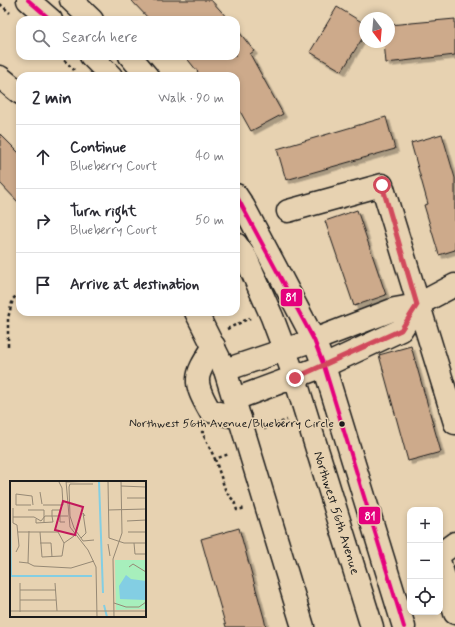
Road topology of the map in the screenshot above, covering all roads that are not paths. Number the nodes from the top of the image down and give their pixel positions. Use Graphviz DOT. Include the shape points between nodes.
graph roads {
  1 [pos="28,0"];
  2 [pos="71,0"];
  3 [pos="46,16"];
  4 [pos="88,16"];
  5 [pos="133,60"];
  6 [pos="83,64"];
  7 [pos="102,72"];
  8 [pos="144,72"];
  9 [pos="0,77"];
  10 [pos="16,90"];
  11 [pos="240,201"];
  12 [pos="288,211"];
  13 [pos="240,250"];
  14 [pos="455,285"];
  15 [pos="417,305"];
  16 [pos="198,316"];
  17 [pos="314,340"];
  18 [pos="214,346"];
  19 [pos="285,350"];
  20 [pos="324,366"];
  21 [pos="225,370"];
  22 [pos="295,378"];
  23 [pos="237,408"];
  24 [pos="455,423"];
  25 [pos="455,543"];
  26 [pos="443,552"];
  27 [pos="443,574"];
  28 [pos="455,613"];
  29 [pos="303,627"];
  30 [pos="372,627"];
  31 [pos="404,627"];
  1 -- 3 [label="street"];
  2 -- 4 [label="street"];
  5 -- 8 [label="street"];
  6 -- 7 [label="street"];
  9 -- 10 [label="street"];
  11 -- 17 [label="street"];
  12 -- 15 [label="street" via="382,185"];
  13 -- 19 [label="street, Northwest 56th Avenue" via="246,258"];
  14 -- 15 [label="street"];
  15 -- 17 [label="street" via="395,309"];
  15 -- 20 [label="street" via="401,330"];
  15 -- 24 [label="street"];
  16 -- 18 [label="street"];
  17 -- 19 [label="street"];
  17 -- 20 [label="street"];
  18 -- 21 [label="street"];
  18 -- 23 [label="street" via="198,372 199,393 210,411"];
  19 -- 21 [label="street"];
  19 -- 22 [label="street, Northwest 56th Avenue"];
  20 -- 22 [label="street"];
  20 -- 31 [label="street"];
  21 -- 23 [label="street"];
  22 -- 23 [label="street"];
  22 -- 30 [label="street, Northwest 56th Avenue"];
  23 -- 29 [label="street"];
  25 -- 26 [label="street"];
  27 -- 28 [label="street"];
}
